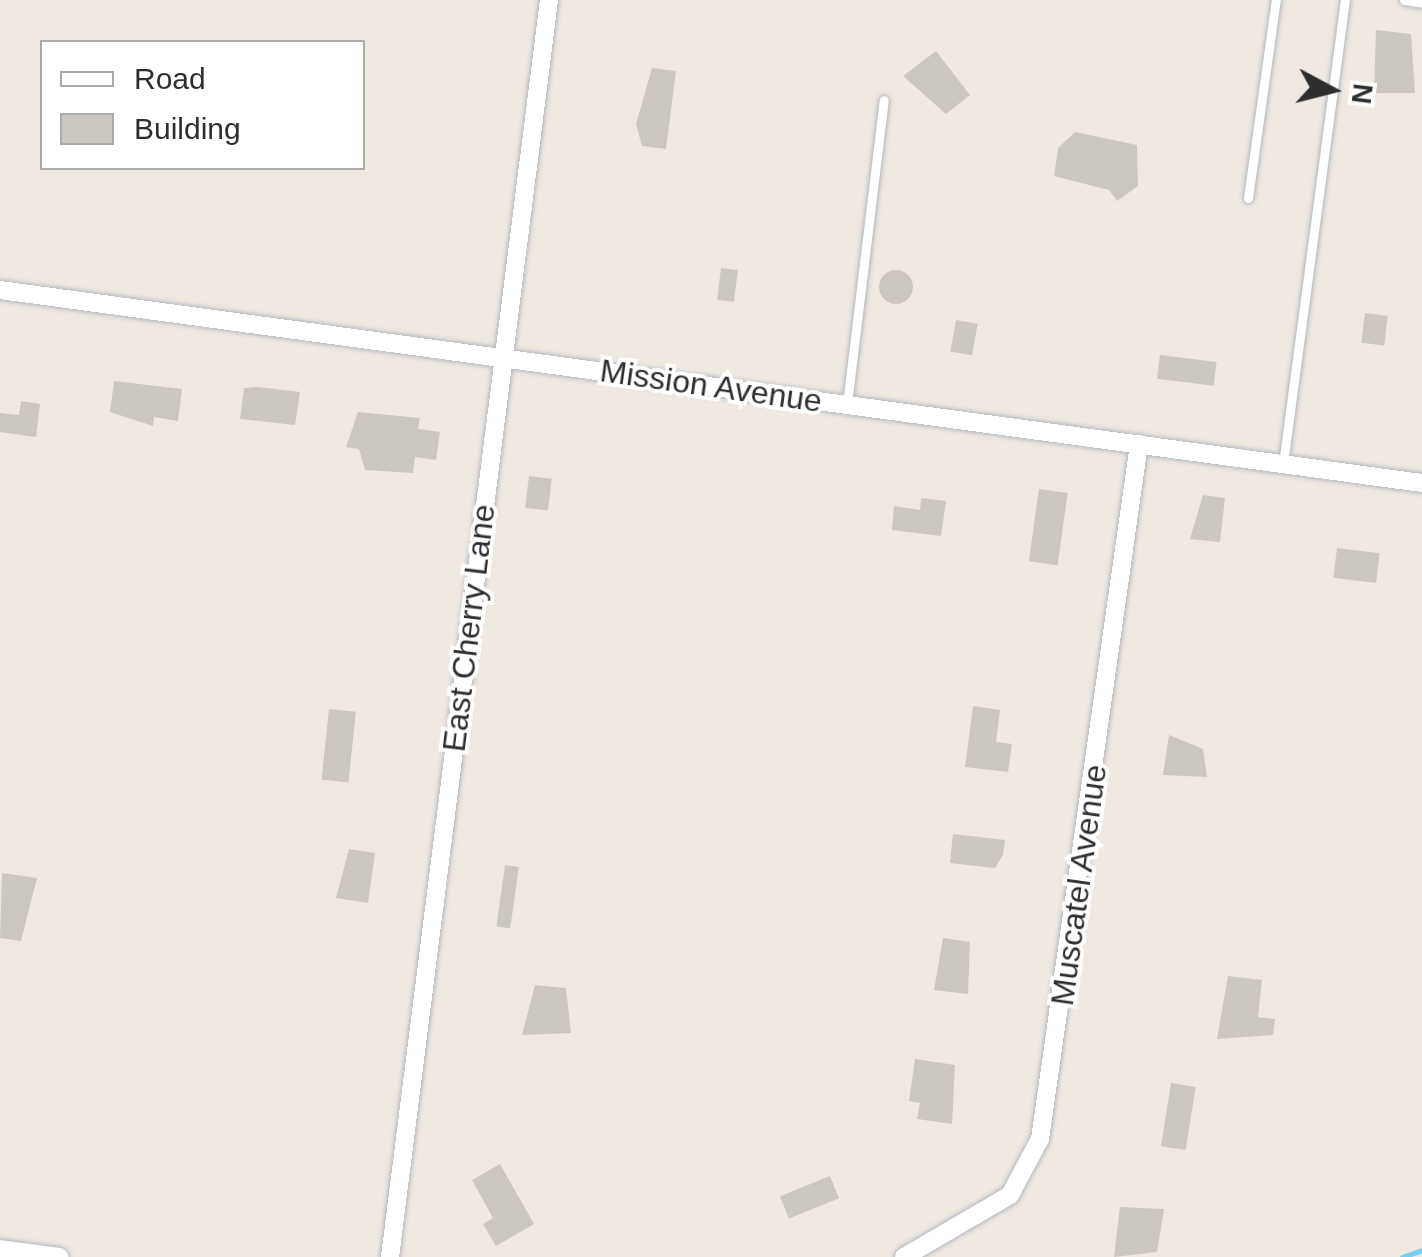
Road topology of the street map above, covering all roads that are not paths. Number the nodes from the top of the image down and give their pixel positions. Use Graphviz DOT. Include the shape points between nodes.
graph roads {
  1 [pos="549,0"];
  2 [pos="1276,0"];
  3 [pos="1345,0"];
  4 [pos="1404,0"];
  5 [pos="1422,2"];
  6 [pos="884,100"];
  7 [pos="1248,198"];
  8 [pos="0,290"];
  9 [pos="504,358"];
  10 [pos="848,404"];
  11 [pos="1139,444"];
  12 [pos="1283,464"];
  13 [pos="1422,483"];
  14 [pos="0,1249"];
  15 [pos="59,1257"];
  16 [pos="390,1257"];
  17 [pos="904,1257"];
  1 -- 9 [label="street, East Cherry Lane"];
  2 -- 7 [label="lane"];
  3 -- 12 [label="lane"];
  4 -- 5 [label="lane"];
  6 -- 10 [label="lane"];
  8 -- 9 [label="street, Mission Avenue"];
  9 -- 10 [label="street, Mission Avenue"];
  9 -- 16 [label="street, East Cherry Lane"];
  10 -- 11 [label="street, Mission Avenue"];
  11 -- 12 [label="street, Mission Avenue"];
  11 -- 17 [label="street, Muscatel Avenue" via="1040,1139 1010,1195"];
  12 -- 13 [label="street, Mission Avenue"];
  14 -- 15 [label="street"];
}
